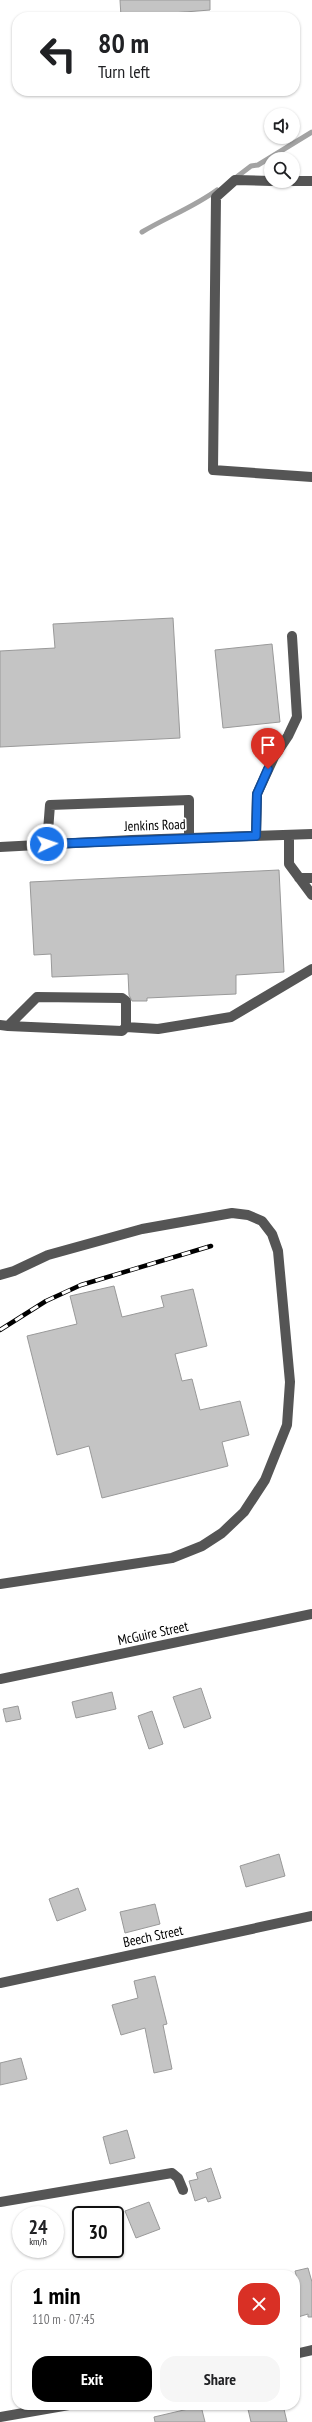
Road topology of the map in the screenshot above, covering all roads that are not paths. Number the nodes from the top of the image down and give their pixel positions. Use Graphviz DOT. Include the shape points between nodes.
graph roads {
  1 [pos="264,181"];
  2 [pos="300,181"];
  3 [pos="312,181"];
  4 [pos="312,477"];
  5 [pos="292,636"];
  6 [pos="312,834"];
  7 [pos="289,835"];
  8 [pos="256,836"];
  9 [pos="189,838"];
  10 [pos="47,844"];
  11 [pos="0,847"];
  12 [pos="299,878"];
  13 [pos="312,878"];
  14 [pos="312,895"];
  15 [pos="312,969"];
  16 [pos="4,1026"];
  17 [pos="126,1027"];
  18 [pos="0,1275"];
  19 [pos="0,1584"];
  20 [pos="312,1614"];
  21 [pos="0,1679"];
  22 [pos="312,1916"];
  23 [pos="0,1983"];
  24 [pos="183,2190"];
  25 [pos="0,2202"];
  26 [pos="312,2350"];
  27 [pos="300,2353"];
  28 [pos="40,2410"];
  29 [pos="0,2417"];
  1 -- 4 [label="street" via="235,180 216,197 213,470"];
  2 -- 3 [label="street"];
  5 -- 8 [label="street" via="297,717 257,794"];
  6 -- 7 [label="street, Jenkins Road"];
  7 -- 8 [label="street, Jenkins Road"];
  7 -- 12 [label="street" via="289,864"];
  8 -- 9 [label="street, Jenkins Road"];
  9 -- 10 [label="street, Jenkins Road"];
  9 -- 10 [label="street" via="189,800 50,805"];
  10 -- 11 [label="street, Jenkins Road"];
  12 -- 13 [label="street"];
  12 -- 14 [label="street"];
  15 -- 17 [label="street" via="231,1017 158,1029"];
  16 -- 17 [label="street" via="122,1031"];
  16 -- 17 [label="street" via="37,997 122,998 126,1001"];
  18 -- 19 [label="street" via="48,1255 142,1229 232,1213 248,1215 262,1221 272,1234 278,1251 290,1382 287,1425 265,1480 244,1512 222,1534 202,1546 172,1558"];
  20 -- 21 [label="street, McGuire Street"];
  22 -- 23 [label="street, Beech Street"];
  24 -- 25 [label="street" via="178,2178 172,2173"];
  26 -- 27 [label="street"];
  28 -- 29 [label="street"];
}
